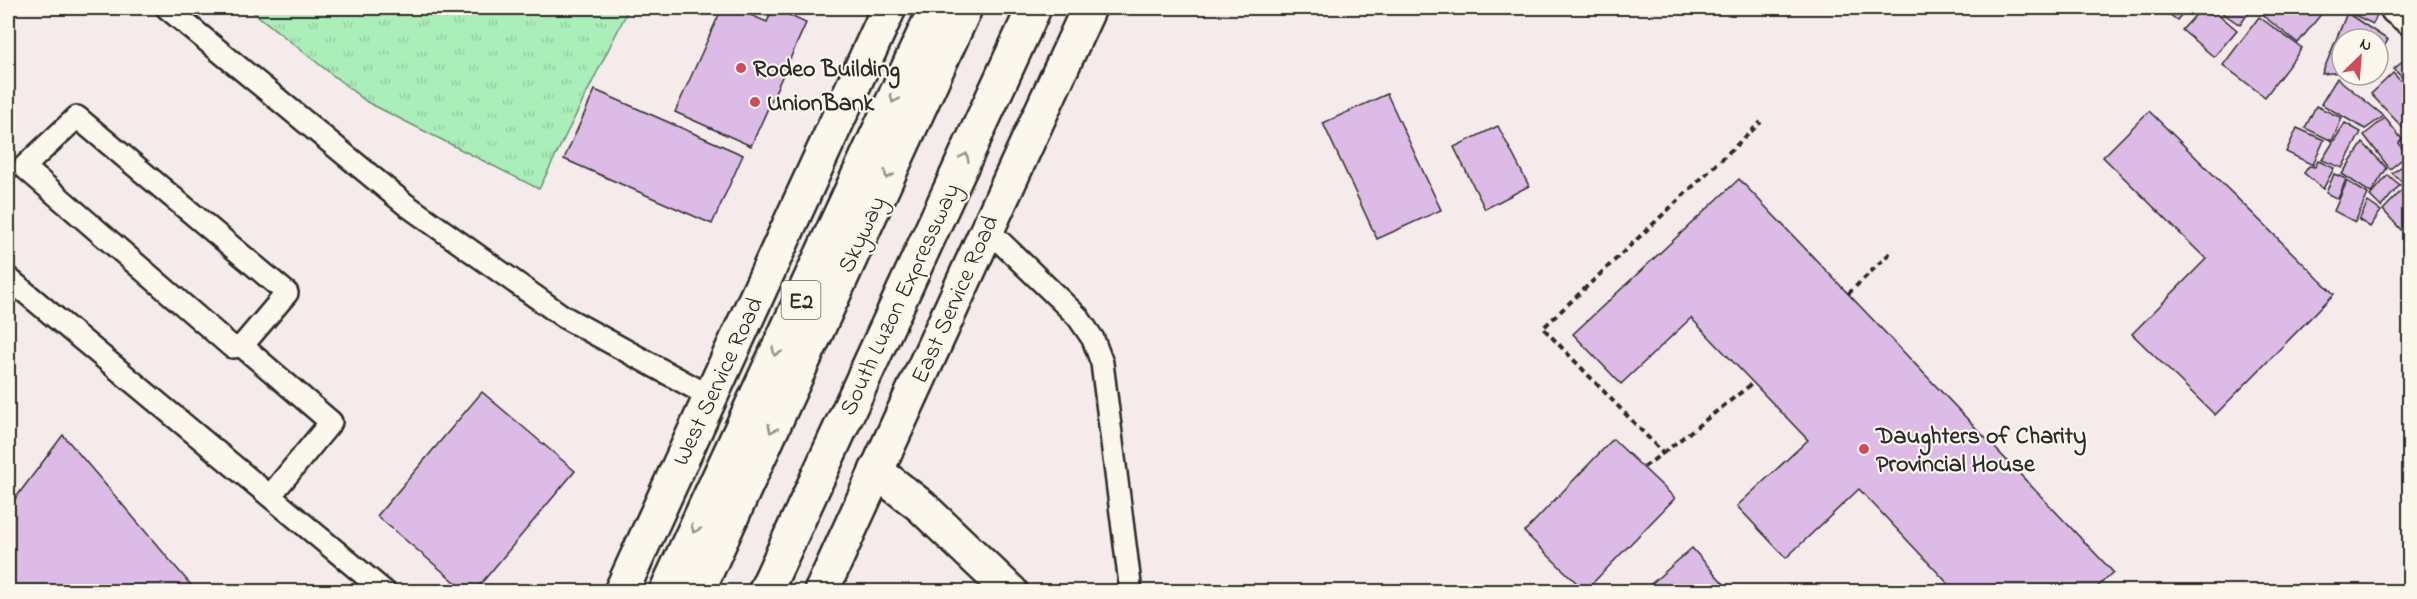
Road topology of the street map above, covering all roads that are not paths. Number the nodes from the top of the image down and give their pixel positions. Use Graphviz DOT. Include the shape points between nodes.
graph roads {
  1 [pos="167,8"];
  2 [pos="890,8"];
  3 [pos="936,8"];
  4 [pos="965,8"];
  5 [pos="1010,8"];
  6 [pos="1034,8"];
  7 [pos="1089,8"];
  8 [pos="2397,8"];
  9 [pos="2409,18"];
  10 [pos="986,228"];
  11 [pos="8,278"];
  12 [pos="242,346"];
  13 [pos="711,397"];
  14 [pos="876,471"];
  15 [pos="270,496"];
  16 [pos="385,591"];
  17 [pos="621,591"];
  18 [pos="666,591"];
  19 [pos="697,591"];
  20 [pos="743,591"];
  21 [pos="765,591"];
  22 [pos="820,591"];
  23 [pos="1011,591"];
  24 [pos="1131,591"];
  1 -- 13 [label="lane" via="405,204 564,317"];
  2 -- 13 [label="main road, West Service Road"];
  3 -- 18 [label="main road, E2, one-way"];
  4 -- 19 [label="main road, Skyway / E2, one-way"];
  5 -- 20 [label="main road, Skyway"];
  21 -- 6 [label="main road, South Luzon Expressway, one-way"];
  7 -- 10 [label="main road, East Service Road"];
  8 -- 9 [label="main road"];
  10 -- 14 [label="main road, East Service Road"];
  10 -- 24 [label="lane" via="1078,316 1093,339 1102,363"];
  11 -- 15 [label="lane"];
  12 -- 12 [label="lane" via="232,347 24,167 76,117 287,293"];
  12 -- 15 [label="lane" via="331,422"];
  13 -- 17 [label="main road, West Service Road"];
  14 -- 22 [label="main road, East Service Road"];
  14 -- 23 [label="main road" via="921,506"];
  15 -- 16 [label="lane"];
}
